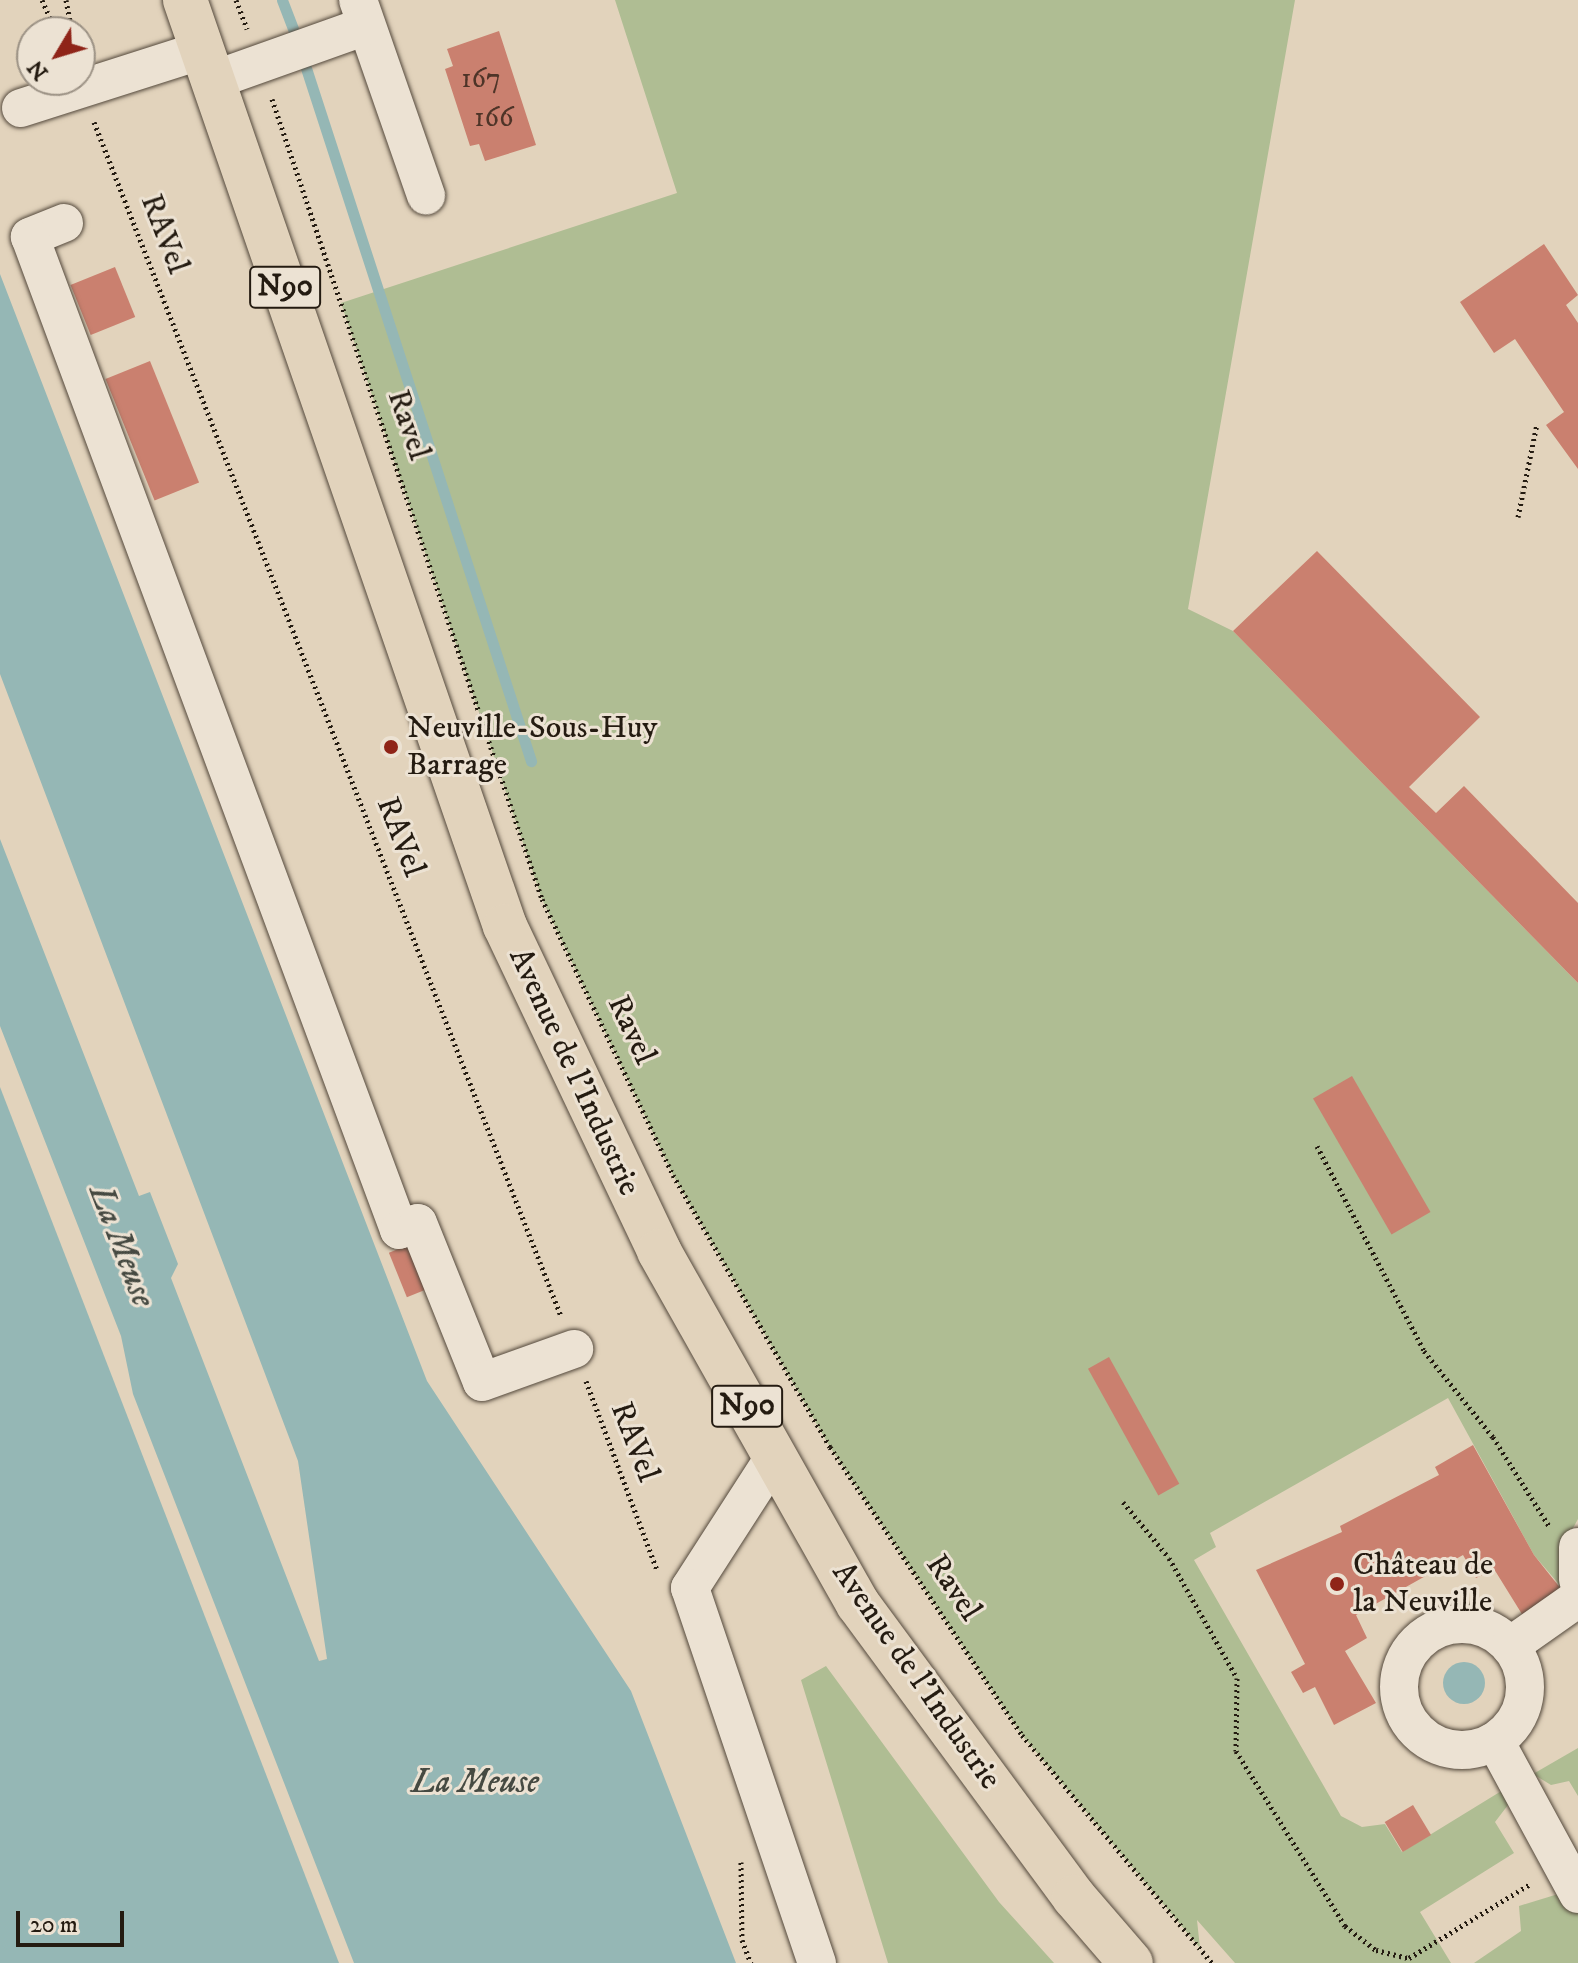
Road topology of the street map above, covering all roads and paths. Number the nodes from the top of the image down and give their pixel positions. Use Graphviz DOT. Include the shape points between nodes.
graph roads {
  1 [pos="185,0"];
  2 [pos="236,0"];
  3 [pos="362,13"];
  4 [pos="260,64"];
  5 [pos="209,65"];
  6 [pos="96,84"];
  7 [pos="55,96"];
  8 [pos="85,96"];
  9 [pos="21,108"];
  10 [pos="426,195"];
  11 [pos="64,223"];
  12 [pos="1537,424"];
  13 [pos="1518,517"];
  14 [pos="1317,1146"];
  15 [pos="574,1349"];
  16 [pos="775,1456"];
  17 [pos="1123,1502"];
  18 [pos="656,1569"];
  19 [pos="1577,1573"];
  20 [pos="1510,1646"];
  21 [pos="1495,1741"];
  22 [pos="1570,1879"];
  23 [pos="817,1963"];
  24 [pos="1131,1963"];
  25 [pos="1212,1963"];
  1 -- 5 [label="main road, Avenue de l'Industrie / N90"];
  2 -- 4 [label="path, Ravel"];
  3 -- 4 [label="street"];
  3 -- 10 [label="street"];
  4 -- 5 [label="street"];
  4 -- 25 [label="path, Ravel" via="542,899 673,1175 830,1447 1022,1735"];
  5 -- 6 [label="street"];
  5 -- 16 [label="main road, Avenue de l'Industrie / N90" via="505,926 659,1251"];
  7 -- 9 [label="street"];
  8 -- 15 [label="path, RAVel"];
  11 -- 15 [label="street" via="30,237 399,1230 418,1223 482,1382"];
  12 -- 13 [label="path"];
  14 -- 19 [label="path" via="1424,1351 1493,1437"];
  15 -- 18 [label="path, RAVel"];
  16 -- 23 [label="street" via="681,1602"];
  16 -- 24 [label="main road, Avenue de l'Industrie / N90" via="858,1604 1074,1897"];
  17 -- 22 [label="path" via="1169,1558 1237,1678 1236,1751 1345,1926 1376,1950 1409,1958"];
  19 -- 20 [label="street"];
  20 -- 21 [label="street" via="1524,1697"];
  20 -- 21 [label="street" via="1476,1625 1435,1630 1418,1641 1399,1677 1403,1707 1419,1733 1455,1750"];
  21 -- 22 [label="street"];
}
